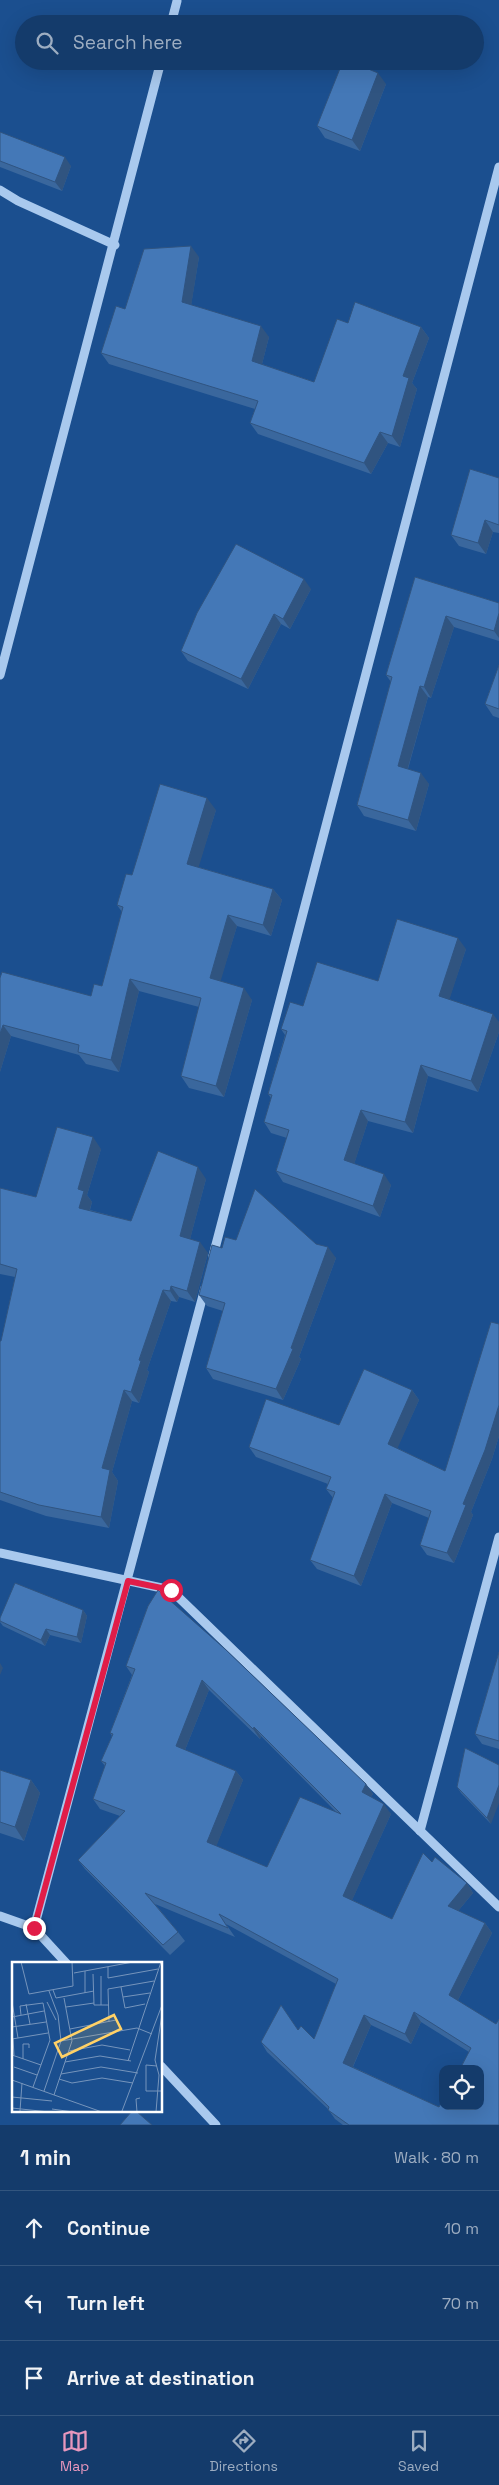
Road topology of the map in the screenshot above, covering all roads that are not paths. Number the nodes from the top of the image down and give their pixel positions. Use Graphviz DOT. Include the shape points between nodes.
graph roads {
  1 [pos="176,2"];
  2 [pos="173,15"];
  3 [pos="159,70"];
  4 [pos="499,167"];
  5 [pos="0,190"];
  6 [pos="114,246"];
  7 [pos="0,675"];
  8 [pos="212,1264"];
  9 [pos="206,1283"];
  10 [pos="499,1537"];
  11 [pos="0,1553"];
  12 [pos="128,1581"];
  13 [pos="420,1831"];
  14 [pos="499,1907"];
  15 [pos="0,1916"];
  16 [pos="34,1928"];
  17 [pos="65,1962"];
  18 [pos="162,2067"];
  19 [pos="216,2125"];
  1 -- 2 [label="street"];
  3 -- 6 [label="street"];
  4 -- 8 [label="street"];
  5 -- 6 [label="street"];
  6 -- 7 [label="street"];
  9 -- 12 [label="street"];
  10 -- 13 [label="street"];
  11 -- 12 [label="street"];
  12 -- 13 [label="street" via="171,1590"];
  12 -- 16 [label="street"];
  13 -- 14 [label="street"];
  15 -- 16 [label="street"];
  16 -- 17 [label="street"];
  18 -- 19 [label="street"];
}
